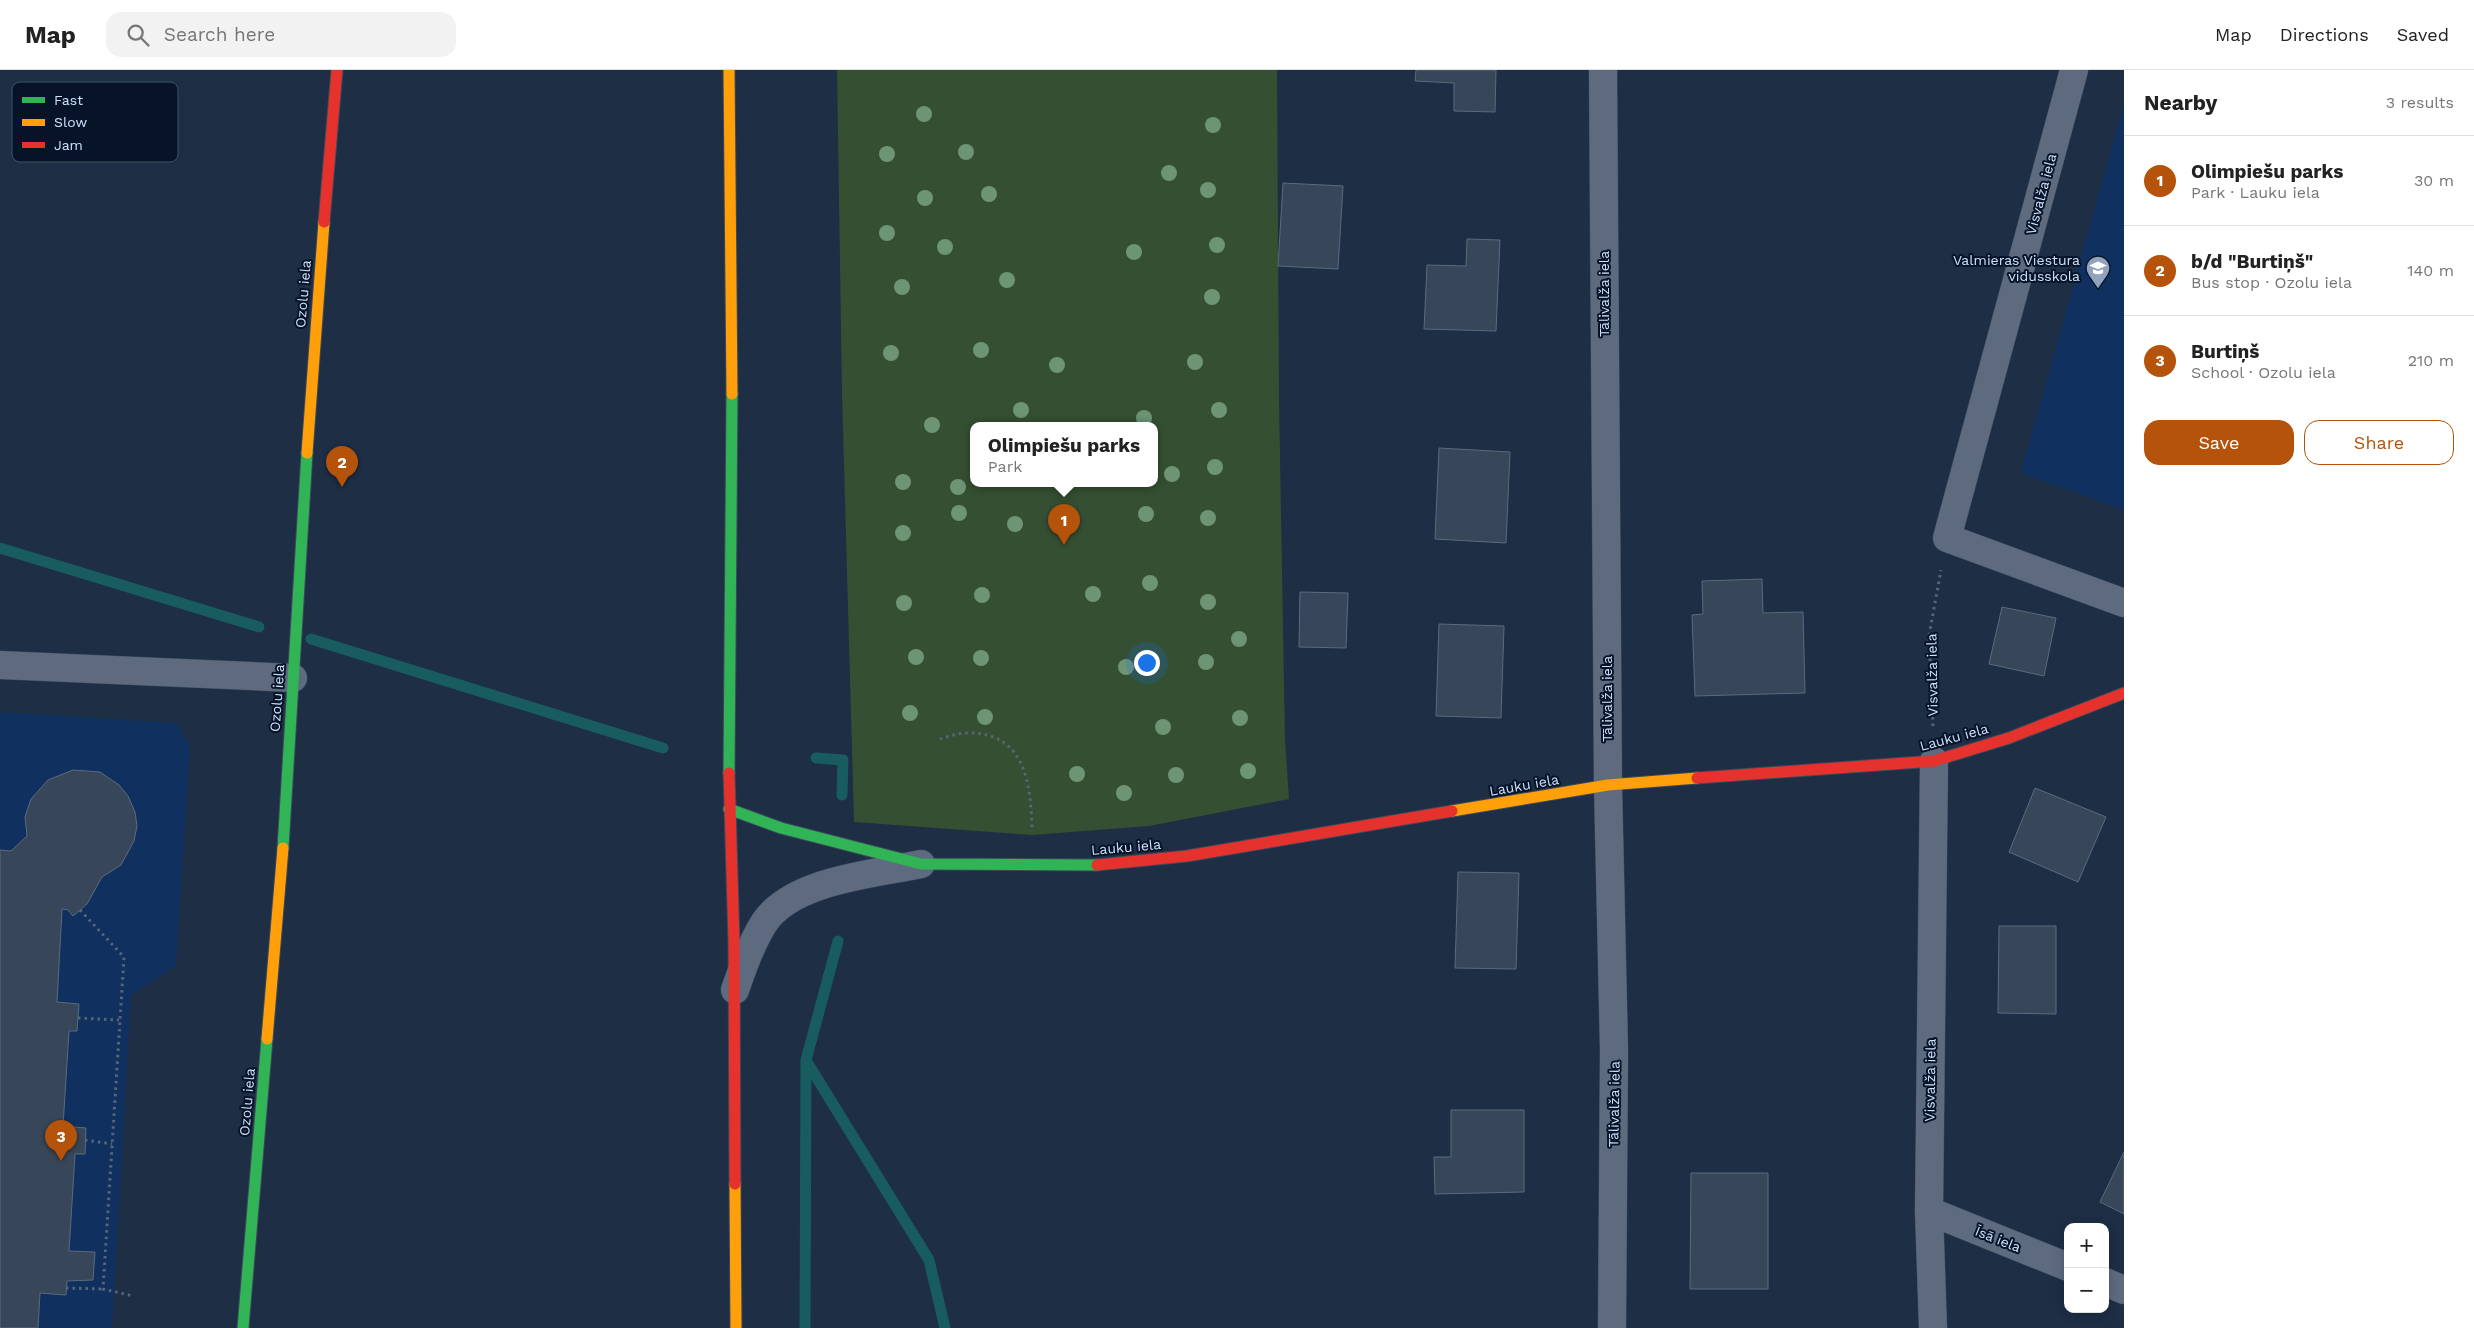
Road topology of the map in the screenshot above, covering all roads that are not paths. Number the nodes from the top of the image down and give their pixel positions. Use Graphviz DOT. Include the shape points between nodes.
graph roads {
  1 [pos="337,70"];
  2 [pos="729,70"];
  3 [pos="1603,70"];
  4 [pos="2074,70"];
  5 [pos="2124,603"];
  6 [pos="0,665"];
  7 [pos="293,678"];
  8 [pos="2124,693"];
  9 [pos="1934,761"];
  10 [pos="1608,785"];
  11 [pos="729,809"];
  12 [pos="921,864"];
  13 [pos="734,994"];
  14 [pos="1929,1211"];
  15 [pos="2064,1265"];
  16 [pos="2109,1284"];
  17 [pos="2124,1290"];
  18 [pos="243,1328"];
  19 [pos="736,1328"];
  20 [pos="1612,1328"];
  21 [pos="1933,1328"];
  1 -- 7 [label="main road, Ozolu iela" via="313,355"];
  2 -- 11 [label="main road" via="733,485"];
  3 -- 10 [label="street, Tālivalža iela"];
  4 -- 5 [label="street, Visvalža iela" via="1947,538"];
  6 -- 7 [label="street"];
  7 -- 18 [label="main road, Ozolu iela" via="280,884"];
  8 -- 9 [label="main road, Lauku iela" via="2010,738"];
  9 -- 10 [label="main road, Lauku iela"];
  9 -- 14 [label="street, Visvalža iela"];
  10 -- 12 [label="main road, Lauku iela" via="1187,856 1110,865"];
  10 -- 20 [label="street, Tālivalža iela" via="1614,1050"];
  11 -- 12 [label="main road, Lauku iela" via="838,845"];
  11 -- 13 [label="main road"];
  12 -- 13 [label="street" via="827,884 782,904 764,922"];
  13 -- 19 [label="main road"];
  14 -- 15 [label="street, Īsā iela"];
  14 -- 21 [label="street, Visvalža iela"];
  16 -- 17 [label="street"];
}
